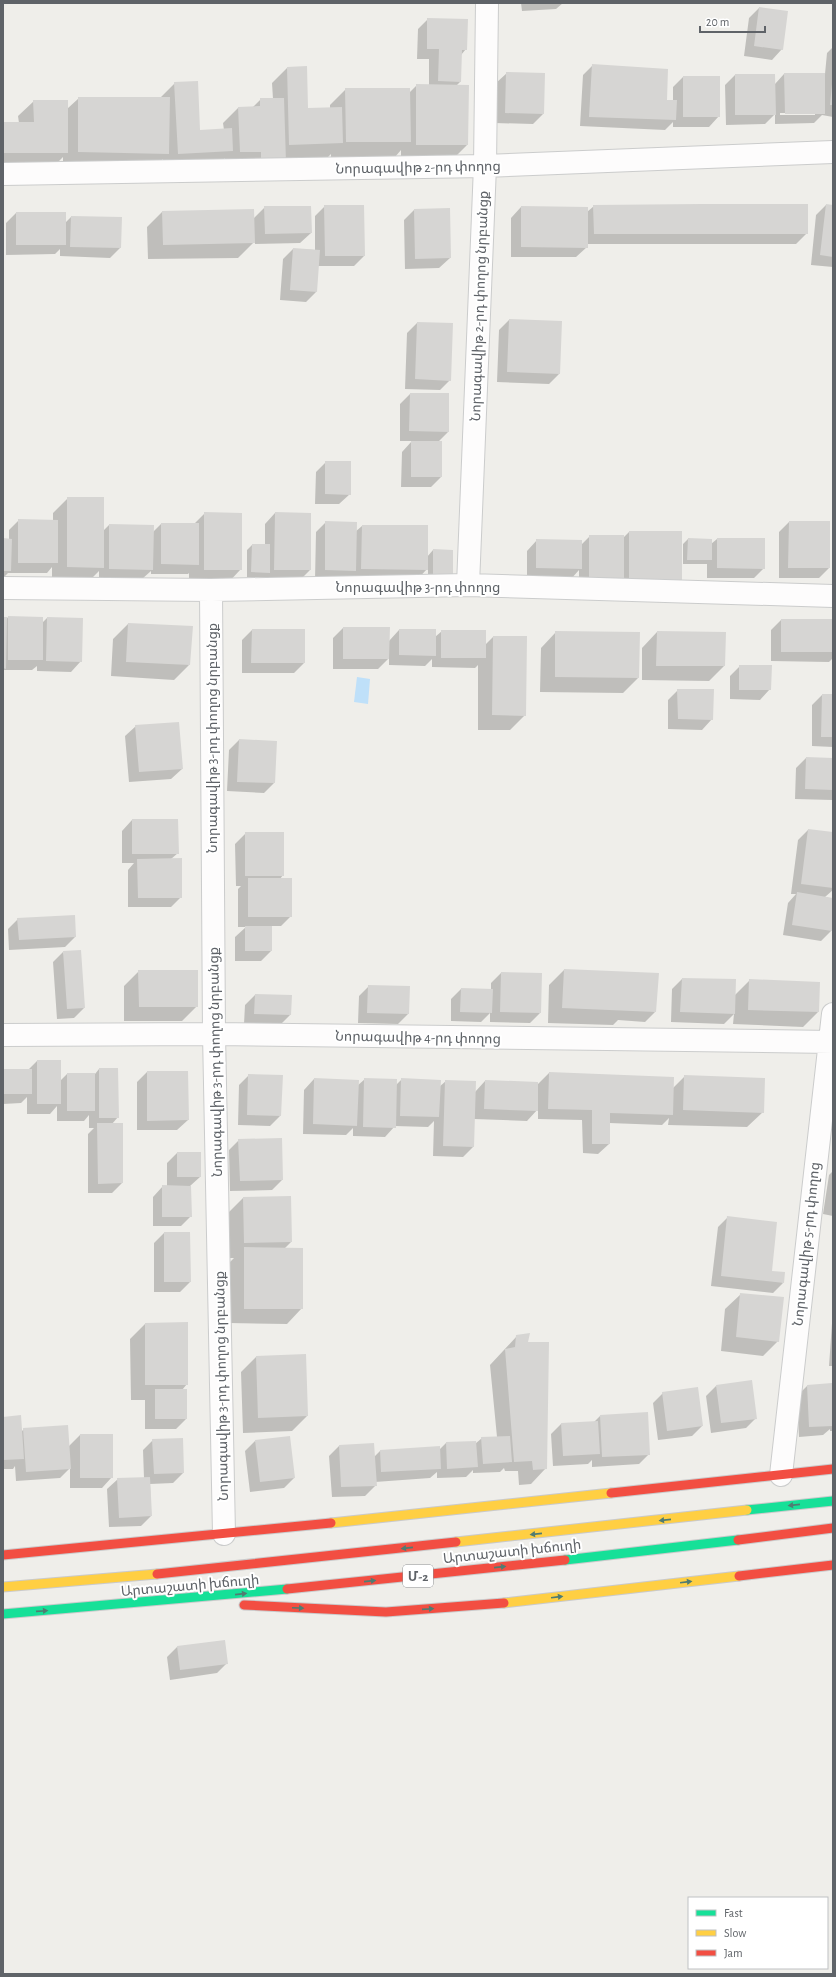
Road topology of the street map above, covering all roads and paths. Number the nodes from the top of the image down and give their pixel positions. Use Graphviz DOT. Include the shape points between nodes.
graph roads {
  1 [pos="487,3"];
  2 [pos="833,152"];
  3 [pos="485,166"];
  4 [pos="3,174"];
  5 [pos="468,585"];
  6 [pos="3,588"];
  7 [pos="211,590"];
  8 [pos="833,596"];
  9 [pos="833,1014"];
  10 [pos="214,1034"];
  11 [pos="3,1035"];
  12 [pos="831,1042"];
  13 [pos="833,1469"];
  14 [pos="781,1475"];
  15 [pos="833,1501"];
  16 [pos="833,1528"];
  17 [pos="224,1534"];
  18 [pos="3,1555"];
  19 [pos="833,1565"];
  20 [pos="3,1587"];
  21 [pos="175,1601"];
  22 [pos="3,1614"];
  1 -- 3 [label="street, Նորագավիթ 2-րդ փողոց նրբանցք"];
  2 -- 3 [label="street, Նորագավիթ 2-րդ փողոց"];
  3 -- 4 [label="street, Նորագավիթ 2-րդ փողոց"];
  3 -- 5 [label="street, Նորագավիթ 2-րդ փողոց նրբանցք"];
  5 -- 7 [label="street, Նորագավիթ 3-րդ փողոց"];
  5 -- 8 [label="street, Նորագավիթ 3-րդ փողոց"];
  6 -- 7 [label="street, Նորագավիթ 3-րդ փողոց"];
  7 -- 10 [label="street, Նորագավիթ 3-րդ փողոց նրբանցք"];
  9 -- 12 [label="street, Նորագավիթ 5-րդ փողոց"];
  10 -- 11 [label="street, Նորագավիթ 4-րդ փողոց"];
  10 -- 12 [label="street, Նորագավիթ 4-րդ փողոց"];
  10 -- 17 [label="street, Նորագավիթ 3-րդ փողոց նրբանցք"];
  12 -- 14 [label="street, Նորագավիթ 5-րդ փողոց"];
  13 -- 14 [label="main road"];
  14 -- 17 [label="main road"];
  15 -- 20 [label="main road, Արտաշատի խճուղի / Մ-2, one-way" via="186,1571"];
  21 -- 16 [label="main road, Արտաշատի խճուղի / Մ-2, one-way" via="607,1556"];
  17 -- 18 [label="main road"];
  21 -- 19 [label="main road, one-way" via="386,1612 478,1606"];
  22 -- 21 [label="main road, Արտաշատի խճուղի / Մ-2, one-way"];
}
